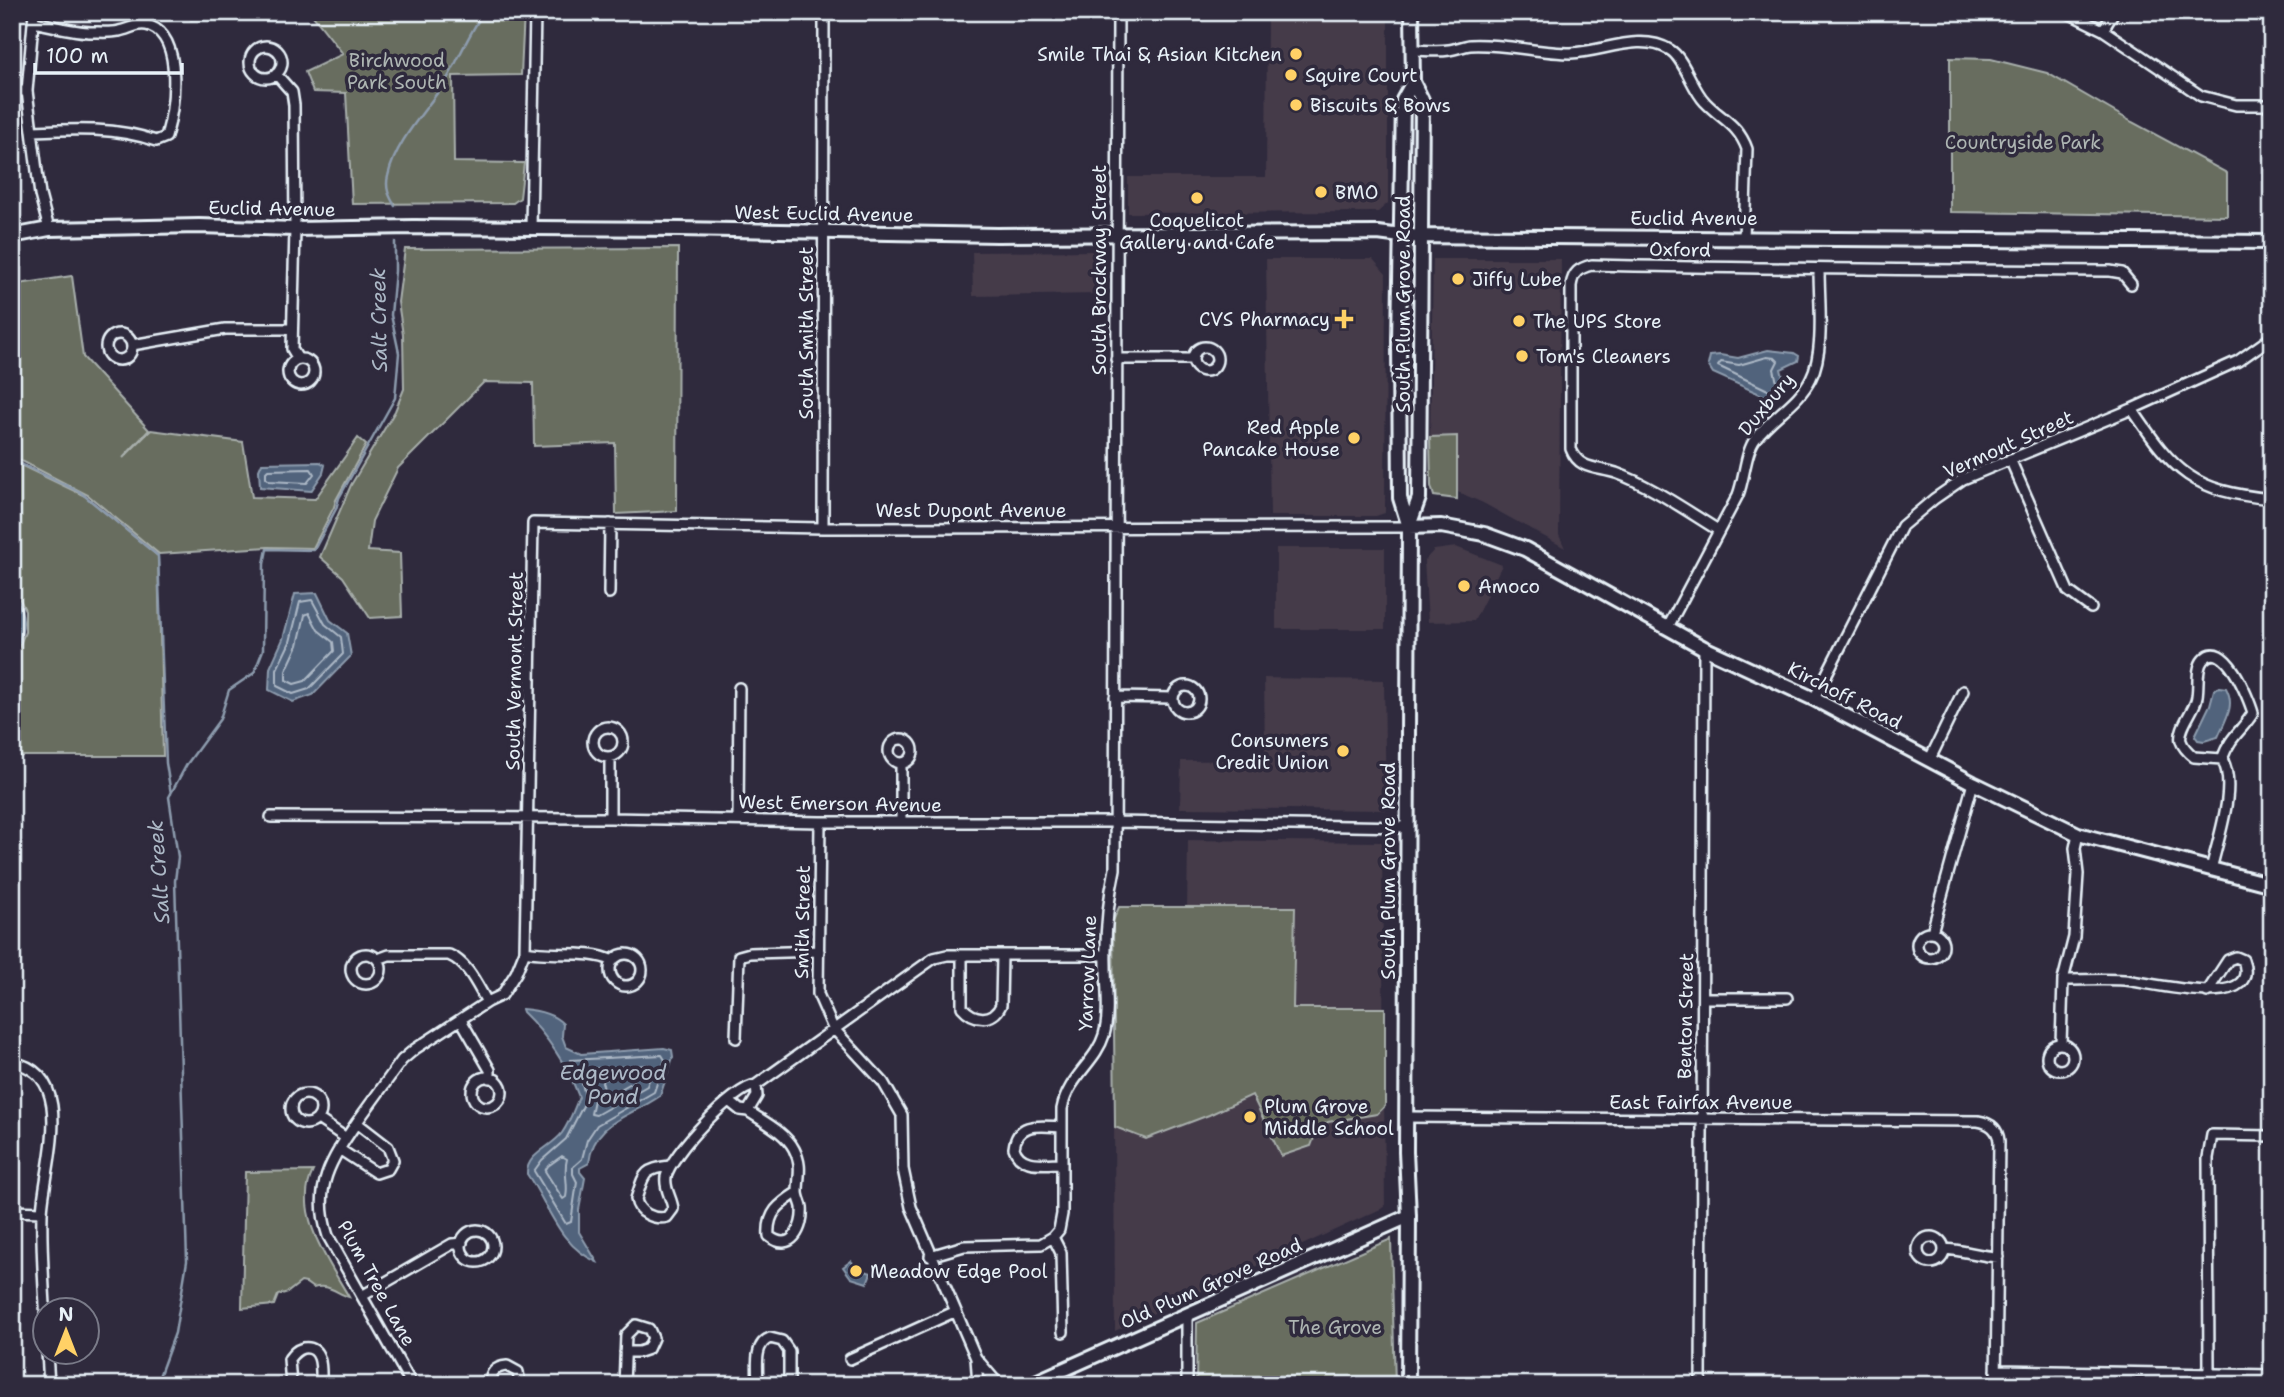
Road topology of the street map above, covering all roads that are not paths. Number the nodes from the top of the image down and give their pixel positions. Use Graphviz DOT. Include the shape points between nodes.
graph roads {
  1 [pos="535,12"];
  2 [pos="824,12"];
  3 [pos="1118,12"];
  4 [pos="1412,12"];
  5 [pos="2066,12"];
  6 [pos="2115,12"];
  7 [pos="33,17"];
  8 [pos="2103,30"];
  9 [pos="1412,50"];
  10 [pos="276,74"];
  11 [pos="1413,82"];
  12 [pos="12,91"];
  13 [pos="27,91"];
  14 [pos="2272,105"];
  15 [pos="33,131"];
  16 [pos="531,228"];
  17 [pos="49,229"];
  18 [pos="295,229"];
  19 [pos="823,232"];
  20 [pos="1116,233"];
  21 [pos="12,236"];
  22 [pos="1401,236"];
  23 [pos="1422,236"];
  24 [pos="1744,238"];
  25 [pos="2272,242"];
  26 [pos="1819,270"];
  27 [pos="2131,284"];
  28 [pos="292,329"];
  29 [pos="2272,337"];
  30 [pos="132,345"];
  31 [pos="298,359"];
  32 [pos="1116,359"];
  33 [pos="1193,359"];
  34 [pos="2132,410"];
  35 [pos="2010,458"];
  36 [pos="2272,499"];
  37 [pos="533,523"];
  38 [pos="610,524"];
  39 [pos="1409,527"];
  40 [pos="823,528"];
  41 [pos="1115,528"];
  42 [pos="1718,530"];
  43 [pos="609,593"];
  44 [pos="2091,608"];
  45 [pos="1668,627"];
  46 [pos="1704,648"];
  47 [pos="739,688"];
  48 [pos="1963,691"];
  49 [pos="1115,697"];
  50 [pos="1173,698"];
  51 [pos="1814,699"];
  52 [pos="610,757"];
  53 [pos="1930,759"];
  54 [pos="2222,759"];
  55 [pos="901,763"];
  56 [pos="1973,783"];
  57 [pos="271,817"];
  58 [pos="529,818"];
  59 [pos="610,818"];
  60 [pos="738,820"];
  61 [pos="820,822"];
  62 [pos="901,822"];
  63 [pos="1115,822"];
  64 [pos="1408,827"];
  65 [pos="2078,834"];
  66 [pos="2211,870"];
  67 [pos="2272,886"];
  68 [pos="1932,932"];
  69 [pos="525,951"];
  70 [pos="819,951"];
  71 [pos="962,955"];
  72 [pos="1002,955"];
  73 [pos="1105,955"];
  74 [pos="377,959"];
  75 [pos="613,961"];
  76 [pos="2063,980"];
  77 [pos="2207,992"];
  78 [pos="1703,998"];
  79 [pos="1787,998"];
  80 [pos="487,1002"];
  81 [pos="461,1020"];
  82 [pos="833,1028"];
  83 [pos="736,1038"];
  84 [pos="2061,1044"];
  85 [pos="15,1063"];
  86 [pos="490,1078"];
  87 [pos="756,1085"];
  88 [pos="730,1102"];
  89 [pos="748,1111"];
  90 [pos="1406,1117"];
  91 [pos="318,1119"];
  92 [pos="1701,1119"];
  93 [pos="357,1123"];
  94 [pos="1061,1127"];
  95 [pos="2272,1136"];
  96 [pos="346,1138"];
  97 [pos="340,1149"];
  98 [pos="1062,1163"];
  99 [pos="670,1166"];
  100 [pos="797,1192"];
  101 [pos="12,1211"];
  102 [pos="42,1212"];
  103 [pos="1409,1216"];
  104 [pos="1054,1237"];
  105 [pos="462,1243"];
  106 [pos="1944,1249"];
  107 [pos="930,1256"];
  108 [pos="1998,1257"];
  109 [pos="45,1296"];
  110 [pos="362,1296"];
  111 [pos="954,1312"];
  112 [pos="1187,1314"];
  113 [pos="1063,1332"];
  114 [pos="625,1352"];
  115 [pos="976,1358"];
  116 [pos="850,1359"];
  117 [pos="48,1366"];
  118 [pos="1996,1370"];
  119 [pos="2209,1374"];
  120 [pos="2272,1374"];
  121 [pos="49,1385"];
  122 [pos="291,1385"];
  123 [pos="321,1385"];
  124 [pos="412,1385"];
  125 [pos="490,1385"];
  126 [pos="520,1385"];
  127 [pos="624,1385"];
  128 [pos="758,1385"];
  129 [pos="789,1385"];
  130 [pos="978,1385"];
  131 [pos="999,1385"];
  132 [pos="1029,1385"];
  133 [pos="1187,1385"];
  134 [pos="1408,1385"];
  135 [pos="1701,1385"];
  136 [pos="1996,1385"];
  1 -- 16 [label="street"];
  2 -- 19 [label="street, South Smith Street"];
  3 -- 20 [label="street, South Brockway Street"];
  4 -- 9 [label="main road, South Plum Grove Road"];
  5 -- 8 [label="street"];
  6 -- 8 [label="street"];
  7 -- 13 [label="street"];
  7 -- 15 [label="street" via="88,32 149,25 162,33 173,55 172,115 166,137 156,141 79,128"];
  8 -- 14 [label="street" via="2200,96"];
  9 -- 11 [label="main road, South Plum Grove Road"];
  9 -- 24 [label="street" via="1469,45 1569,53 1639,42 1674,52 1694,90 1731,122 1747,149"];
  10 -- 18 [label="street" via="292,92 294,104"];
  11 -- 22 [label="main road, South Plum Grove Road" via="1403,100"];
  11 -- 23 [label="main road, South Plum Grove Road" via="1422,100"];
  12 -- 13 [label="street"];
  13 -- 15 [label="street"];
  15 -- 17 [label="street"];
  16 -- 18 [label="main road, Euclid Avenue"];
  16 -- 19 [label="main road, West Euclid Avenue"];
  17 -- 18 [label="main road, Euclid Avenue"];
  17 -- 21 [label="main road, Euclid Avenue"];
  18 -- 28 [label="street"];
  19 -- 20 [label="main road, West Euclid Avenue"];
  19 -- 40 [label="street, South Smith Street"];
  20 -- 22 [label="main road, Euclid Avenue"];
  20 -- 32 [label="street, South Brockway Street"];
  22 -- 23 [label="main road, Euclid Avenue"];
  22 -- 39 [label="main road, South Plum Grove Road" via="1400,498"];
  23 -- 24 [label="main road, Euclid Avenue"];
  23 -- 39 [label="main road, South Plum Grove Road" via="1419,498"];
  24 -- 25 [label="main road, Euclid Avenue"];
  26 -- 27 [label="street, Oxford" via="2110,271 2122,273"];
  26 -- 42 [label="street, Duxbury" via="1818,349 1811,378 1755,439 1738,495"];
  26 -- 42 [label="street, Oxford" via="1592,265 1573,277 1574,456 1579,464 1619,474"];
  28 -- 30 [label="street" via="225,329"];
  28 -- 31 [label="street" via="292,349"];
  29 -- 34 [label="street, Vermont Street" via="2238,361"];
  32 -- 33 [label="street"];
  32 -- 41 [label="street, South Brockway Street"];
  34 -- 35 [label="street, Vermont Street"];
  34 -- 36 [label="street" via="2160,451 2190,478 2223,491"];
  35 -- 44 [label="street" via="2068,591"];
  35 -- 51 [label="street, Vermont Street" via="1964,479 1902,526"];
  37 -- 38 [label="street, West Dupont Avenue"];
  37 -- 58 [label="street, South Vermont Street"];
  38 -- 40 [label="street, West Dupont Avenue"];
  38 -- 43 [label="street"];
  39 -- 41 [label="street, West Dupont Avenue"];
  39 -- 45 [label="main road, Kirchoff Road" via="1441,526 1525,549"];
  39 -- 64 [label="main road, South Plum Grove Road"];
  40 -- 41 [label="street, West Dupont Avenue"];
  41 -- 49 [label="street, South Brockway Street"];
  42 -- 45 [label="street, Duxbury"];
  45 -- 46 [label="main road, Kirchoff Road"];
  46 -- 51 [label="main road, Kirchoff Road"];
  46 -- 78 [label="street, Benton Street"];
  47 -- 60 [label="street"];
  48 -- 53 [label="street"];
  49 -- 50 [label="street"];
  49 -- 63 [label="street, Yarrow Lane"];
  51 -- 53 [label="main road, Kirchoff Road"];
  52 -- 59 [label="street"];
  53 -- 56 [label="main road, Kirchoff Road"];
  54 -- 54 [label="street" via="2194,757 2181,741 2200,688 2202,661 2218,654 2227,659 2253,713 2235,733"];
  54 -- 66 [label="street" via="2228,778"];
  55 -- 62 [label="street"];
  56 -- 65 [label="main road, Kirchoff Road"];
  56 -- 68 [label="street"];
  57 -- 58 [label="street, West Emerson Avenue"];
  58 -- 59 [label="street, West Emerson Avenue"];
  58 -- 69 [label="street, Plum Tree Lane"];
  59 -- 60 [label="street, West Emerson Avenue"];
  60 -- 61 [label="street, West Emerson Avenue"];
  61 -- 62 [label="street, West Emerson Avenue"];
  61 -- 70 [label="street, Smith Street"];
  62 -- 63 [label="street, West Emerson Avenue"];
  63 -- 64 [label="street, West Emerson Avenue"];
  63 -- 73 [label="street, Yarrow Lane" via="1115,869"];
  64 -- 90 [label="main road, South Plum Grove Road"];
  65 -- 66 [label="main road, Kirchoff Road"];
  65 -- 76 [label="street" via="2074,937"];
  66 -- 67 [label="main road, Kirchoff Road"];
  69 -- 75 [label="street" via="603,956"];
  69 -- 80 [label="street, Plum Tree Lane" via="502,995"];
  70 -- 82 [label="street, Smith Street" via="818,994"];
  70 -- 83 [label="street" via="739,956"];
  71 -- 72 [label="street"];
  71 -- 72 [label="street" via="962,1007 973,1017 988,1018 1001,1005"];
  71 -- 82 [label="street" via="934,958"];
  72 -- 73 [label="street"];
  73 -- 94 [label="street, Yarrow Lane" via="1104,1036 1066,1092"];
  74 -- 80 [label="street" via="449,955 470,973"];
  76 -- 77 [label="street" via="2124,980"];
  76 -- 84 [label="street"];
  77 -- 77 [label="street" via="2234,986 2245,976 2243,960 2228,960"];
  78 -- 79 [label="street"];
  78 -- 92 [label="street, Benton Street"];
  80 -- 81 [label="street, Plum Tree Lane"];
  81 -- 86 [label="street" via="490,1070"];
  81 -- 93 [label="street, Plum Tree Lane" via="402,1060"];
  82 -- 87 [label="street"];
  82 -- 107 [label="street, Smith Street" via="883,1082 902,1115 905,1184"];
  85 -- 102 [label="street" via="44,1081 53,1112"];
  87 -- 88 [label="street"];
  87 -- 89 [label="street" via="757,1096"];
  88 -- 89 [label="street"];
  88 -- 99 [label="street" via="712,1114"];
  89 -- 100 [label="street" via="792,1146 800,1168"];
  90 -- 92 [label="street, East Fairfax Avenue"];
  90 -- 103 [label="main road, South Plum Grove Road"];
  91 -- 96 [label="street"];
  92 -- 108 [label="street, East Fairfax Avenue" via="1987,1123 1998,1134"];
  92 -- 135 [label="street, Benton Street"];
  93 -- 96 [label="street, Plum Tree Lane"];
  93 -- 97 [label="street" via="388,1147 393,1160 388,1169 376,1172"];
  94 -- 98 [label="street, Yarrow Lane"];
  94 -- 98 [label="street" via="1022,1129 1014,1147 1025,1162"];
  95 -- 119 [label="street" via="2212,1135 2208,1158"];
  96 -- 97 [label="street, Plum Tree Lane"];
  97 -- 110 [label="street, Plum Tree Lane" via="322,1191 324,1222"];
  98 -- 104 [label="street, Yarrow Lane" via="1062,1214"];
  99 -- 99 [label="street" via="647,1171 636,1199 640,1209 655,1218 667,1217 673,1209 666,1185"];
  100 -- 100 [label="street" via="771,1215 769,1236 776,1242 795,1237 800,1226 802,1204"];
  101 -- 102 [label="street"];
  102 -- 109 [label="street"];
  103 -- 112 [label="main road, Old Plum Grove Road"];
  103 -- 134 [label="main road, South Plum Grove Road"];
  104 -- 107 [label="street" via="1041,1244 964,1245"];
  104 -- 113 [label="street" via="1061,1252"];
  105 -- 110 [label="street" via="452,1244"];
  106 -- 108 [label="street"];
  107 -- 111 [label="street, Smith Street"];
  108 -- 118 [label="street"];
  110 -- 124 [label="street, Plum Tree Lane"];
  111 -- 115 [label="street, Smith Street"];
  111 -- 116 [label="street"];
  112 -- 132 [label="main road, Old Plum Grove Road"];
  112 -- 133 [label="street"];
  114 -- 127 [label="street"];
  115 -- 130 [label="street, Smith Street"];
  115 -- 131 [label="street, Smith Street"];
  117 -- 121 [label="street"];
  118 -- 119 [label="street"];
  118 -- 136 [label="street"];
  119 -- 120 [label="street"];
  122 -- 123 [label="street" via="289,1359 297,1350 310,1348 319,1357"];
  125 -- 126 [label="street" via="496,1368 507,1366 518,1373"];
  128 -- 129 [label="street" via="758,1349 770,1338 782,1341 789,1350"];
}
